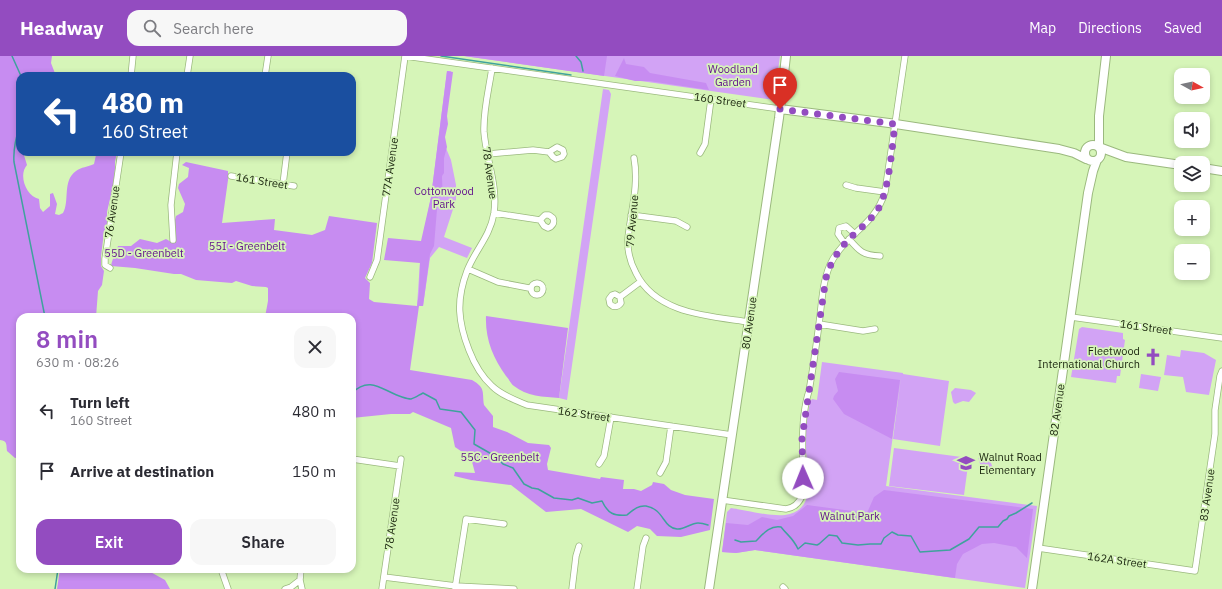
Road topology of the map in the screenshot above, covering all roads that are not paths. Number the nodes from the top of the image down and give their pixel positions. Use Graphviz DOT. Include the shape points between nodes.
graph roads {
  1 [pos="133,56"];
  2 [pos="190,56"];
  3 [pos="268,56"];
  4 [pos="405,56"];
  5 [pos="786,56"];
  6 [pos="906,56"];
  7 [pos="1106,56"];
  8 [pos="492,68"];
  9 [pos="131,72"];
  10 [pos="188,72"];
  11 [pos="266,72"];
  12 [pos="711,99"];
  13 [pos="780,109"];
  14 [pos="1099,116"];
  15 [pos="895,124"];
  16 [pos="1087,147"];
  17 [pos="1099,147"];
  18 [pos="1059,149"];
  19 [pos="550,152"];
  20 [pos="700,152"];
  21 [pos="488,154"];
  22 [pos="120,156"];
  23 [pos="177,156"];
  24 [pos="286,156"];
  25 [pos="1126,157"];
  26 [pos="634,158"];
  27 [pos="1086,159"];
  28 [pos="1097,160"];
  29 [pos="1174,164"];
  30 [pos="1210,169"];
  31 [pos="1222,171"];
  32 [pos="230,176"];
  33 [pos="283,184"];
  34 [pos="846,184"];
  35 [pos="1090,184"];
  36 [pos="294,186"];
  37 [pos="885,192"];
  38 [pos="494,213"];
  39 [pos="631,214"];
  40 [pos="540,220"];
  41 [pos="687,227"];
  42 [pos="855,234"];
  43 [pos="173,240"];
  44 [pos="847,241"];
  45 [pos="880,256"];
  46 [pos="110,268"];
  47 [pos="468,269"];
  48 [pos="370,277"];
  49 [pos="640,282"];
  50 [pos="529,288"];
  51 [pos="620,297"];
  52 [pos="1071,316"];
  53 [pos="749,322"];
  54 [pos="819,324"];
  55 [pos="875,329"];
  56 [pos="1222,338"];
  57 [pos="466,342"];
  58 [pos="1222,371"];
  59 [pos="611,417"];
  60 [pos="671,426"];
  61 [pos="732,435"];
  62 [pos="401,459"];
  63 [pos="356,460"];
  64 [pos="599,464"];
  65 [pos="400,466"];
  66 [pos="660,473"];
  67 [pos="722,500"];
  68 [pos="504,524"];
  69 [pos="646,538"];
  70 [pos="578,546"];
  71 [pos="1038,548"];
  72 [pos="1195,571"];
  73 [pos="222,573"];
  74 [pos="301,573"];
  75 [pos="384,577"];
  76 [pos="300,580"];
  77 [pos="456,587"];
  78 [pos="228,589"];
  79 [pos="285,589"];
  80 [pos="302,589"];
  81 [pos="382,589"];
  82 [pos="514,589"];
  83 [pos="572,589"];
  84 [pos="637,589"];
  85 [pos="710,589"];
  86 [pos="1032,589"];
  1 -- 9 [label="street"];
  2 -- 10 [label="street"];
  3 -- 11 [label="street"];
  4 -- 8 [label="street, 160 Street"];
  4 -- 48 [label="street, 77A Avenue" via="377,260"];
  5 -- 13 [label="street, 80 Avenue"];
  6 -- 15 [label="street"];
  7 -- 14 [label="street"];
  8 -- 12 [label="street, 160 Street"];
  8 -- 21 [label="street, 78 Avenue" via="484,123"];
  12 -- 13 [label="street, 160 Street"];
  12 -- 20 [label="street" via="705,144"];
  13 -- 15 [label="street, 160 Street"];
  13 -- 53 [label="street, 80 Avenue"];
  14 -- 16 [label="street"];
  14 -- 17 [label="street"];
  15 -- 18 [label="street, 160 Street"];
  15 -- 37 [label="street"];
  16 -- 17 [label="street"];
  16 -- 18 [label="street, 160 Street"];
  16 -- 27 [label="street" via="1084,154"];
  17 -- 25 [label="street"];
  17 -- 28 [label="street" via="1101,155"];
  18 -- 27 [label="street, 160 Street"];
  19 -- 21 [label="street" via="533,150"];
  21 -- 38 [label="street, 78 Avenue"];
  22 -- 46 [label="street, 76 Avenue" via="105,259 106,265"];
  23 -- 43 [label="street" via="171,205"];
  24 -- 33 [label="street"];
  25 -- 28 [label="street"];
  25 -- 29 [label="street"];
  26 -- 39 [label="street, 79 Avenue" via="636,176"];
  27 -- 28 [label="street"];
  27 -- 35 [label="street, 82 Avenue"];
  28 -- 35 [label="street, 82 Avenue"];
  30 -- 31 [label="street"];
  32 -- 33 [label="street, 161 Street"];
  33 -- 36 [label="street, 161 Street"];
  34 -- 37 [label="street"];
  35 -- 52 [label="street, 82 Avenue"];
  37 -- 42 [label="street" via="877,211"];
  38 -- 40 [label="street"];
  38 -- 47 [label="street, 78 Avenue" via="485,240"];
  39 -- 41 [label="street" via="676,222"];
  39 -- 49 [label="street, 79 Avenue" via="628,248 630,261"];
  42 -- 44 [label="street"];
  42 -- 44 [label="street" via="846,226 839,228 838,234"];
  44 -- 45 [label="street" via="864,254"];
  44 -- 54 [label="street" via="828,270"];
  47 -- 50 [label="street" via="498,282"];
  47 -- 57 [label="street, 78 Avenue" via="459,309"];
  49 -- 51 [label="street"];
  49 -- 53 [label="street" via="660,299 677,308"];
  52 -- 56 [label="street, 161 Street"];
  52 -- 71 [label="street, 82 Avenue"];
  53 -- 61 [label="street, 80 Avenue"];
  54 -- 55 [label="street" via="864,331"];
  54 -- 67 [label="street" via="802,439 802,497 795,505 781,509"];
  57 -- 59 [label="street, 162 Street" via="485,379 508,396 534,406"];
  58 -- 72 [label="street, 83 Avenue"];
  59 -- 60 [label="street, 162 Street"];
  59 -- 64 [label="street" via="604,456"];
  60 -- 61 [label="street, 162 Street"];
  60 -- 66 [label="street" via="666,462"];
  61 -- 67 [label="street, 80 Avenue"];
  62 -- 65 [label="street, 78 Avenue"];
  63 -- 65 [label="street"];
  65 -- 75 [label="street, 78 Avenue"];
  67 -- 85 [label="street, 80 Avenue"];
  68 -- 77 [label="street" via="466,519"];
  69 -- 84 [label="street"];
  70 -- 83 [label="street"];
  71 -- 72 [label="street, 162A Street"];
  71 -- 86 [label="street, 82 Avenue"];
  73 -- 78 [label="street"];
  74 -- 76 [label="street"];
  75 -- 77 [label="street"];
  75 -- 81 [label="street, 78 Avenue"];
  76 -- 79 [label="street"];
  76 -- 80 [label="street"];
  77 -- 82 [label="street"];
}
